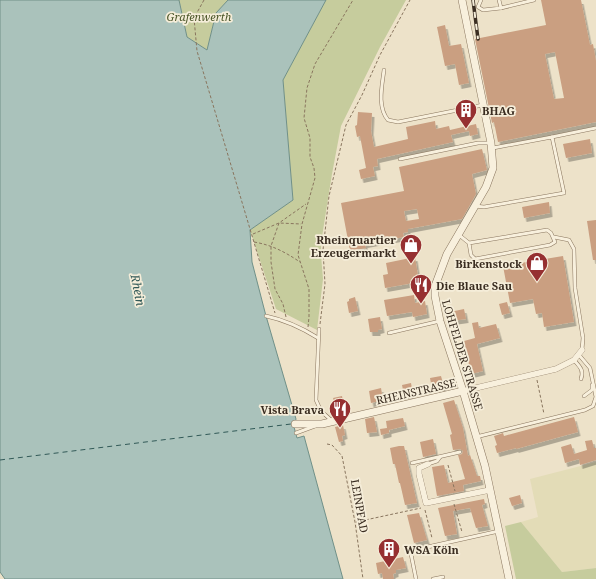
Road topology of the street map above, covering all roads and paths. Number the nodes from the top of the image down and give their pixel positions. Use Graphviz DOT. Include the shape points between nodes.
graph roads {
  1 [pos="204,0"];
  2 [pos="353,0"];
  3 [pos="410,0"];
  4 [pos="462,0"];
  5 [pos="480,0"];
  6 [pos="499,0"];
  7 [pos="534,0"];
  8 [pos="501,8"];
  9 [pos="384,70"];
  10 [pos="483,105"];
  11 [pos="596,128"];
  12 [pos="552,137"];
  13 [pos="491,146"];
  14 [pos="400,159"];
  15 [pos="307,203"];
  16 [pos="475,206"];
  17 [pos="279,223"];
  18 [pos="302,224"];
  19 [pos="252,234"];
  20 [pos="459,235"];
  21 [pos="554,237"];
  22 [pos="254,242"];
  23 [pos="469,244"];
  24 [pos="271,246"];
  25 [pos="300,263"];
  26 [pos="266,316"];
  27 [pos="276,318"];
  28 [pos="440,320"];
  29 [pos="288,323"];
  30 [pos="319,329"];
  31 [pos="307,331"];
  32 [pos="389,333"];
  33 [pos="318,338"];
  34 [pos="580,353"];
  35 [pos="574,360"];
  36 [pos="535,374"];
  37 [pos="592,377"];
  38 [pos="581,380"];
  39 [pos="463,391"];
  40 [pos="584,396"];
  41 [pos="546,420"];
  42 [pos="332,422"];
  43 [pos="295,424"];
  44 [pos="322,424"];
  45 [pos="296,433"];
  46 [pos="476,437"];
  47 [pos="327,444"];
  48 [pos="460,452"];
  49 [pos="440,457"];
  50 [pos="412,462"];
  51 [pos="428,464"];
  52 [pos="448,465"];
  53 [pos="490,490"];
  54 [pos="454,498"];
  55 [pos="426,503"];
  56 [pos="355,522"];
  57 [pos="499,531"];
  58 [pos="462,532"];
  59 [pos="432,538"];
  60 [pos="443,577"];
  61 [pos="363,579"];
  62 [pos="416,579"];
  63 [pos="432,579"];
  64 [pos="509,579"];
  1 -- 19 [label="path" via="194,18 196,51"];
  2 -- 15 [label="path" via="315,64 307,88 304,118 310,138 310,157 315,178"];
  3 -- 30 [label="path" via="346,125 327,212 323,250 325,284"];
  4 -- 10 [label="street, LOHFELDER STRASSE"];
  5 -- 8 [label="lane" via="478,7 483,10"];
  6 -- 8 [label="lane"];
  7 -- 8 [label="lane"];
  9 -- 10 [label="lane" via="381,100 384,116 388,120 398,122"];
  10 -- 13 [label="street, LOHFELDER STRASSE"];
  11 -- 12 [label="lane"];
  12 -- 13 [label="lane"];
  12 -- 16 [label="lane" via="564,194 484,207"];
  13 -- 14 [label="lane" via="478,143"];
  13 -- 16 [label="street, LOHFELDER STRASSE" via="493,168"];
  15 -- 17 [label="path"];
  15 -- 18 [label="path"];
  16 -- 20 [label="street, LOHFELDER STRASSE"];
  17 -- 18 [label="path"];
  17 -- 19 [label="path"];
  17 -- 24 [label="path"];
  18 -- 25 [label="path" via="298,255"];
  19 -- 22 [label="path"];
  20 -- 23 [label="lane"];
  20 -- 28 [label="street, LOHFELDER STRASSE" via="447,254 435,286"];
  21 -- 23 [label="lane" via="547,230"];
  21 -- 23 [label="lane" via="555,242 550,245 475,259 471,255"];
  21 -- 34 [label="lane" via="569,240 574,249 583,338"];
  22 -- 24 [label="path"];
  22 -- 27 [label="path"];
  24 -- 25 [label="path"];
  24 -- 29 [label="path" via="275,288"];
  25 -- 31 [label="path" via="309,289"];
  26 -- 27 [label="lane"];
  27 -- 29 [label="lane"];
  28 -- 32 [label="lane"];
  28 -- 39 [label="street, LOHFELDER STRASSE"];
  29 -- 31 [label="lane"];
  30 -- 33 [label="lane"];
  31 -- 33 [label="lane"];
  33 -- 42 [label="lane" via="316,400 321,411"];
  34 -- 35 [label="street, RHEINSTRASSE"];
  34 -- 37 [label="lane" via="590,368"];
  35 -- 36 [label="street, RHEINSTRASSE" via="556,369"];
  35 -- 38 [label="lane" via="582,370"];
  36 -- 39 [label="street, RHEINSTRASSE"];
  36 -- 41 [label="path"];
  37 -- 40 [label="lane" via="592,390"];
  37 -- 41 [label="lane" via="596,397 593,406"];
  39 -- 42 [label="street, RHEINSTRASSE"];
  39 -- 46 [label="street, LOHFELDER STRASSE"];
  41 -- 46 [label="lane"];
  42 -- 44 [label="street, RHEINSTRASSE"];
  43 -- 44 [label="street, RHEINSTRASSE"];
  44 -- 45 [label="lane"];
  46 -- 53 [label="street, LOHFELDER STRASSE"];
  47 -- 56 [label="path, LEINPFAD" via="332,445 342,456"];
  48 -- 49 [label="lane"];
  49 -- 50 [label="lane"];
  49 -- 51 [label="lane"];
  51 -- 55 [label="street" via="419,468"];
  52 -- 54 [label="path"];
  53 -- 54 [label="street"];
  53 -- 57 [label="street, LOHFELDER STRASSE"];
  54 -- 55 [label="street"];
  54 -- 58 [label="path"];
  55 -- 56 [label="path" via="422,508"];
  55 -- 59 [label="path" via="425,512"];
  56 -- 61 [label="path, LEINPFAD"];
  57 -- 62 [label="lane" via="414,550 410,554"];
  57 -- 64 [label="street, LOHFELDER STRASSE"];
  60 -- 63 [label="lane"];
}
